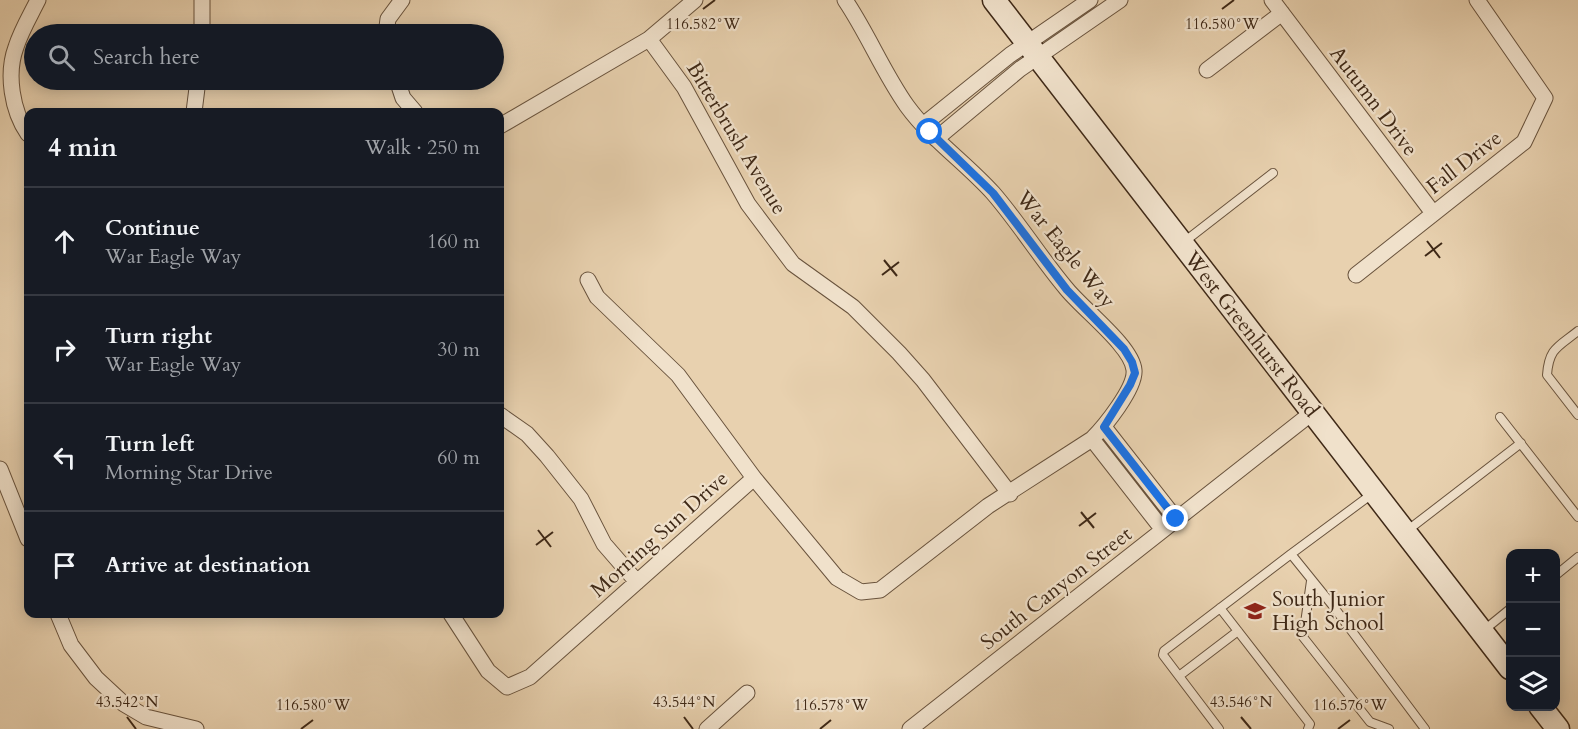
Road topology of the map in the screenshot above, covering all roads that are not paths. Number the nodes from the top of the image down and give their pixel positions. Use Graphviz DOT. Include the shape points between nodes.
graph roads {
  1 [pos="38,0"];
  2 [pos="202,0"];
  3 [pos="402,0"];
  4 [pos="695,0"];
  5 [pos="845,0"];
  6 [pos="994,0"];
  7 [pos="1090,0"];
  8 [pos="1120,0"];
  9 [pos="1272,0"];
  10 [pos="1476,0"];
  11 [pos="1282,14"];
  12 [pos="26,24"];
  13 [pos="202,24"];
  14 [pos="387,24"];
  15 [pos="24,29"];
  16 [pos="649,39"];
  17 [pos="1033,50"];
  18 [pos="1207,70"];
  19 [pos="197,90"];
  20 [pos="401,90"];
  21 [pos="194,108"];
  22 [pos="412,108"];
  23 [pos="504,124"];
  24 [pos="923,125"];
  25 [pos="24,126"];
  26 [pos="936,139"];
  27 [pos="1273,173"];
  28 [pos="1433,213"];
  29 [pos="1182,243"];
  30 [pos="1356,275"];
  31 [pos="588,280"];
  32 [pos="1578,331"];
  33 [pos="1313,412"];
  34 [pos="1578,415"];
  35 [pos="1500,417"];
  36 [pos="504,418"];
  37 [pos="1104,427"];
  38 [pos="1092,439"];
  39 [pos="1521,443"];
  40 [pos="0,469"];
  41 [pos="754,478"];
  42 [pos="1375,492"];
  43 [pos="1010,494"];
  44 [pos="1578,517"];
  45 [pos="1176,519"];
  46 [pos="24,529"];
  47 [pos="1163,530"];
  48 [pos="1406,532"];
  49 [pos="1290,554"];
  50 [pos="1578,557"];
  51 [pos="1560,571"];
  52 [pos="1311,581"];
  53 [pos="637,582"];
  54 [pos="1220,608"];
  55 [pos="1506,612"];
  56 [pos="60,618"];
  57 [pos="453,618"];
  58 [pos="1238,631"];
  59 [pos="1482,631"];
  60 [pos="1506,663"];
  61 [pos="1179,676"];
  62 [pos="747,693"];
  63 [pos="1544,711"];
  64 [pos="142,723"];
  65 [pos="196,729"];
  66 [pos="707,729"];
  67 [pos="910,729"];
  68 [pos="1219,729"];
  69 [pos="1308,729"];
  70 [pos="1389,729"];
  71 [pos="1425,729"];
  72 [pos="1558,729"];
  1 -- 12 [label="street"];
  2 -- 13 [label="street"];
  3 -- 14 [label="street"];
  4 -- 16 [label="street"];
  5 -- 24 [label="street, War Eagle Way" via="893,85"];
  6 -- 17 [label="main road, West Greenhurst Road"];
  7 -- 17 [label="street"];
  8 -- 17 [label="street"];
  9 -- 11 [label="street, Autumn Drive"];
  10 -- 28 [label="street, Fall Drive" via="1545,98 1524,142"];
  11 -- 18 [label="street"];
  11 -- 28 [label="street, Autumn Drive"];
  15 -- 25 [label="street" via="11,67 15,109"];
  16 -- 23 [label="street"];
  16 -- 43 [label="street, Bitterbrush Avenue" via="684,87 748,204 793,264 853,307 899,353"];
  17 -- 24 [label="street" via="1010,54"];
  17 -- 26 [label="street" via="1020,69"];
  17 -- 29 [label="main road, West Greenhurst Road"];
  19 -- 21 [label="street"];
  20 -- 22 [label="street"];
  24 -- 26 [label="street, War Eagle Way"];
  26 -- 37 [label="street, War Eagle Way" via="993,193 1067,290 1132,362 1135,373 1130,385"];
  27 -- 29 [label="lane"];
  28 -- 30 [label="street, Fall Drive"];
  29 -- 33 [label="main road, West Greenhurst Road"];
  31 -- 41 [label="street" via="597,297 678,375"];
  32 -- 34 [label="lane" via="1554,350 1548,359 1547,375"];
  33 -- 42 [label="main road, West Greenhurst Road"];
  33 -- 45 [label="street, South Canyon Street"];
  35 -- 39 [label="lane"];
  36 -- 53 [label="street" via="527,434 547,456 581,499 604,544"];
  37 -- 38 [label="street, Morning Sun Drive"];
  37 -- 45 [label="street"];
  38 -- 43 [label="street, Morning Sun Drive"];
  38 -- 47 [label="street"];
  39 -- 44 [label="lane"];
  39 -- 48 [label="lane"];
  40 -- 46 [label="street"];
  41 -- 43 [label="street, Morning Sun Drive" via="837,578 861,592 880,590 988,506"];
  41 -- 53 [label="street, Morning Sun Drive"];
  42 -- 48 [label="main road, West Greenhurst Road"];
  42 -- 49 [label="lane"];
  45 -- 47 [label="street, South Canyon Street"];
  47 -- 67 [label="street, South Canyon Street"];
  48 -- 59 [label="main road, West Greenhurst Road"];
  49 -- 52 [label="lane"];
  49 -- 54 [label="lane"];
  50 -- 51 [label="lane"];
  52 -- 70 [label="lane" via="1303,637 1370,722"];
  52 -- 71 [label="lane"];
  53 -- 57 [label="street, Morning Sun Drive" via="530,677 507,687 488,671"];
  54 -- 58 [label="lane"];
  54 -- 61 [label="lane" via="1164,651"];
  55 -- 59 [label="lane"];
  56 -- 64 [label="street" via="71,645 96,678"];
  58 -- 61 [label="lane"];
  58 -- 69 [label="lane" via="1310,724"];
  59 -- 60 [label="main road, West Greenhurst Road"];
  61 -- 68 [label="lane"];
  62 -- 66 [label="street"];
  63 -- 72 [label="main road"];
  64 -- 65 [label="street"];
}
